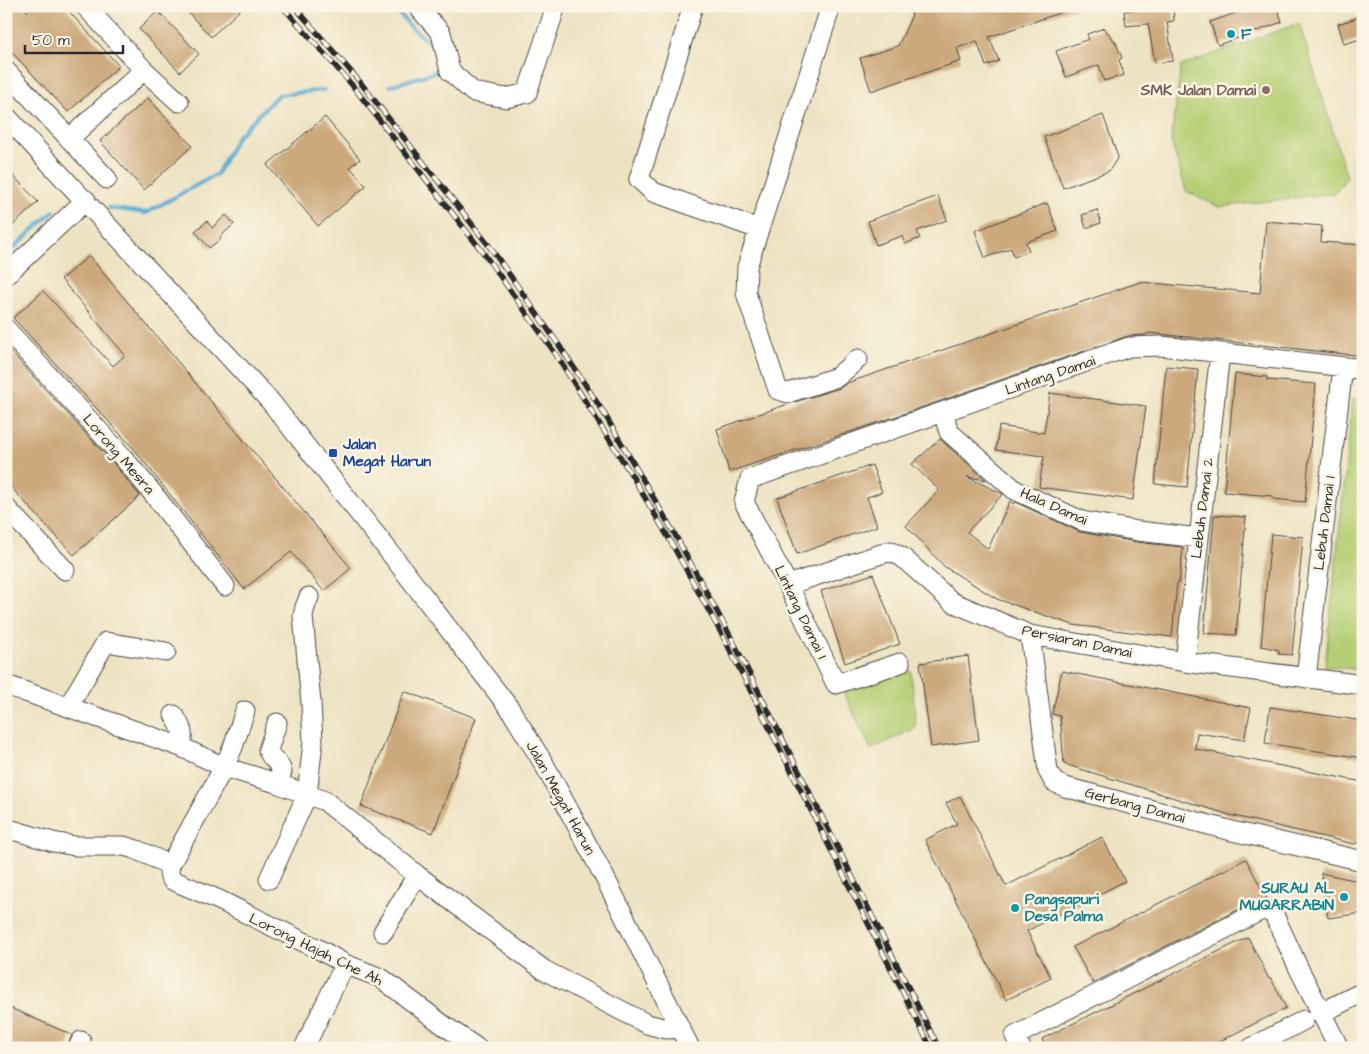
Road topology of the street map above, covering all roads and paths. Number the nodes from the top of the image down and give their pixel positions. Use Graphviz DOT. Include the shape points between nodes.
graph roads {
  1 [pos="85,6"];
  2 [pos="419,6"];
  3 [pos="556,6"];
  4 [pos="693,6"];
  5 [pos="831,6"];
  6 [pos="144,70"];
  7 [pos="6,71"];
  8 [pos="179,102"];
  9 [pos="6,116"];
  10 [pos="69,139"];
  11 [pos="107,179"];
  12 [pos="86,200"];
  13 [pos="759,229"];
  14 [pos="6,275"];
  15 [pos="6,329"];
  16 [pos="1220,353"];
  17 [pos="858,359"];
  18 [pos="1343,367"];
  19 [pos="1363,369"];
  20 [pos="943,412"];
  21 [pos="750,479"];
  22 [pos="6,508"];
  23 [pos="1199,538"];
  24 [pos="65,570"];
  25 [pos="788,585"];
  26 [pos="225,586"];
  27 [pos="309,597"];
  28 [pos="1030,635"];
  29 [pos="166,652"];
  30 [pos="1185,662"];
  31 [pos="900,663"];
  32 [pos="1306,678"];
  33 [pos="6,685"];
  34 [pos="1363,685"];
  35 [pos="68,707"];
  36 [pos="245,711"];
  37 [pos="174,715"];
  38 [pos="277,723"];
  39 [pos="181,747"];
  40 [pos="224,766"];
  41 [pos="276,783"];
  42 [pos="307,795"];
  43 [pos="6,828"];
  44 [pos="1363,861"];
  45 [pos="171,873"];
  46 [pos="417,875"];
  47 [pos="269,879"];
  48 [pos="383,932"];
  49 [pos="345,964"];
  50 [pos="1363,992"];
  51 [pos="1322,1013"];
  52 [pos="1304,1020"];
  53 [pos="680,1028"];
  54 [pos="304,1048"];
  55 [pos="477,1048"];
  56 [pos="690,1048"];
  57 [pos="1020,1048"];
  58 [pos="1251,1048"];
  59 [pos="1339,1048"];
  1 -- 6 [label="street"];
  2 -- 3 [label="street" via="441,33 450,71 473,92 506,98 527,93"];
  4 -- 13 [label="street" via="639,179 653,192"];
  5 -- 13 [label="street"];
  6 -- 8 [label="street"];
  6 -- 10 [label="street"];
  7 -- 10 [label="street"];
  9 -- 12 [label="street, Jalan Megat Harun"];
  10 -- 11 [label="street"];
  12 -- 14 [label="street"];
  12 -- 53 [label="street, Jalan Megat Harun" via="270,401 510,709 544,764 604,876"];
  13 -- 17 [label="street" via="747,267 746,293 778,390 788,393 837,378"];
  15 -- 26 [label="street, Lorong Mesra" via="121,454"];
  16 -- 18 [label="street, Lintang Damai"];
  16 -- 20 [label="street, Lintang Damai" via="1161,346 1129,347"];
  16 -- 23 [label="street, Lebuh Damai 2"];
  18 -- 19 [label="street, Lintang Damai"];
  18 -- 32 [label="street, Lebuh Damai 1"];
  20 -- 21 [label="street, Lintang Damai"];
  20 -- 23 [label="street, Hala Damai" via="949,432 1015,490 1082,521"];
  21 -- 25 [label="street, Lintang Damai 1" via="744,502"];
  22 -- 24 [label="street"];
  23 -- 30 [label="street, Lebuh Damai 2"];
  25 -- 28 [label="street, Persiaran Damai" via="890,551 902,557 952,602"];
  25 -- 31 [label="street, Lintang Damai 1" via="836,684"];
  27 -- 42 [label="street" via="303,616 313,742"];
  28 -- 30 [label="street, Persiaran Damai"];
  28 -- 44 [label="street, Gerbang Damai" via="1048,771 1054,782 1232,831"];
  29 -- 35 [label="street" via="106,642"];
  30 -- 32 [label="street, Persiaran Damai"];
  32 -- 34 [label="street, Persiaran Damai"];
  33 -- 35 [label="street"];
  35 -- 39 [label="street"];
  36 -- 40 [label="street"];
  37 -- 39 [label="street" via="184,735"];
  38 -- 41 [label="street" via="268,750 281,765 282,772"];
  39 -- 40 [label="street"];
  40 -- 41 [label="street"];
  40 -- 45 [label="street"];
  41 -- 42 [label="street"];
  42 -- 46 [label="street" via="325,802"];
  42 -- 47 [label="street"];
  43 -- 45 [label="street, Lorong Hajah Che Ah" via="75,846 124,846 137,850"];
  45 -- 49 [label="street, Lorong Hajah Che Ah"];
  46 -- 48 [label="street"];
  46 -- 53 [label="street" via="544,970 647,1024 666,1029"];
  49 -- 54 [label="street"];
  49 -- 55 [label="street, Lorong Hajah Che Ah" via="381,978"];
  50 -- 51 [label="street"];
  51 -- 57 [label="street" via="1274,915 1260,911 1015,1036"];
  51 -- 59 [label="street"];
  52 -- 58 [label="street"];
  53 -- 56 [label="street, Jalan Megat Harun"];
}
